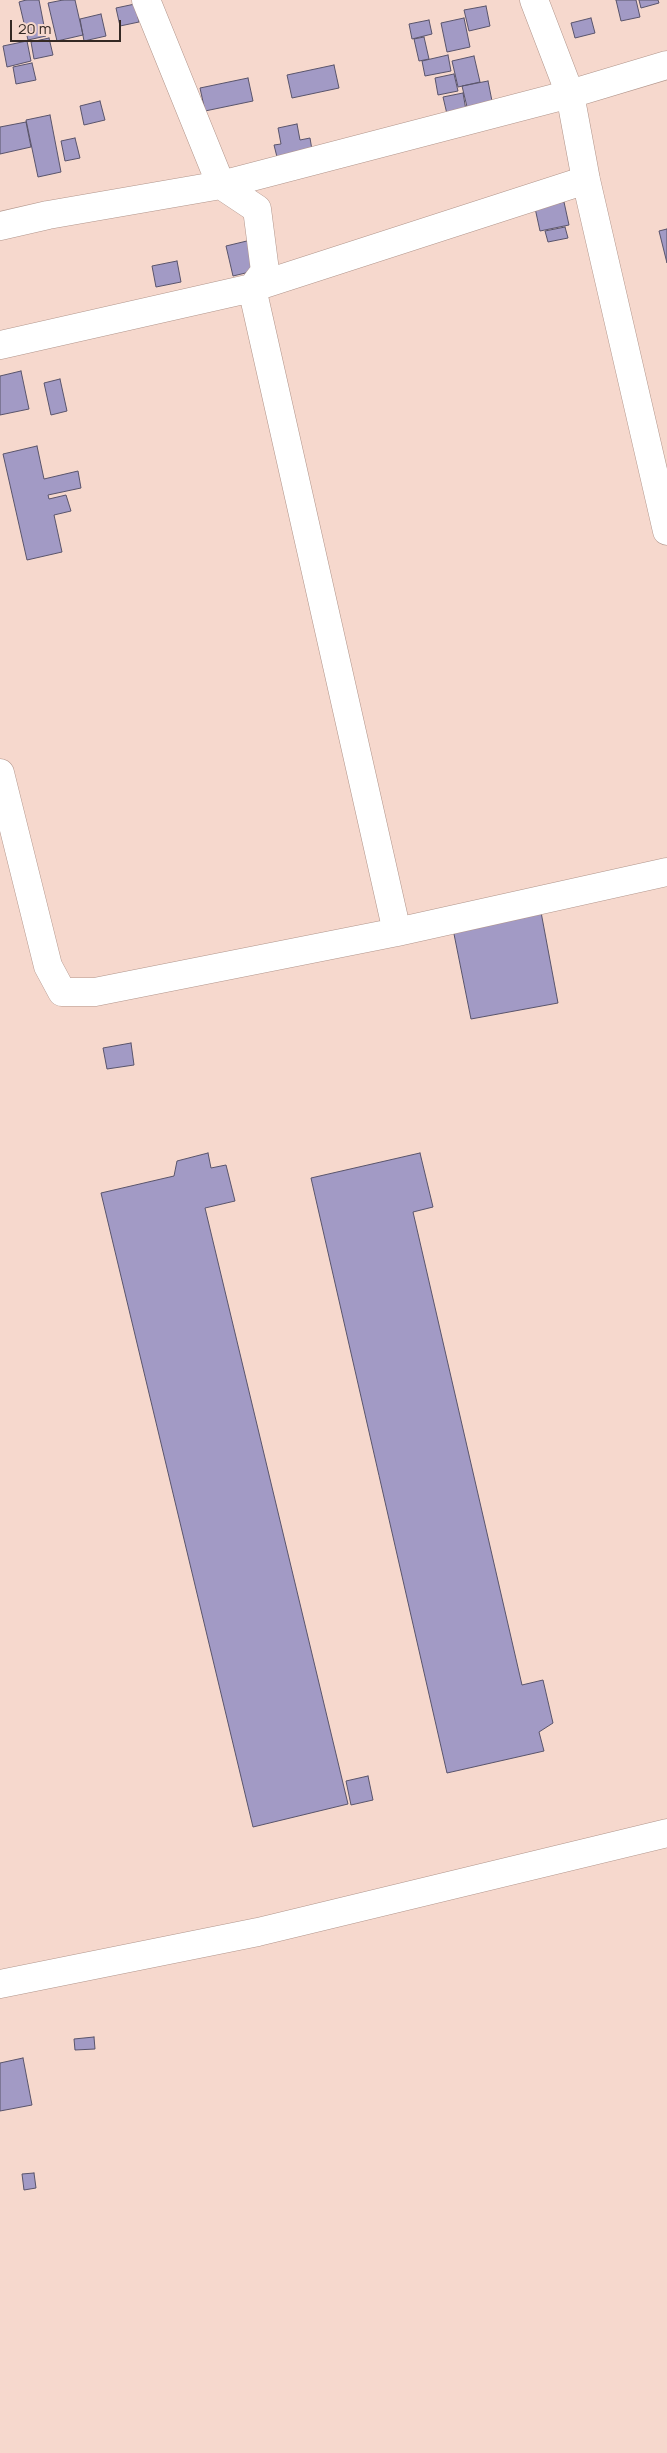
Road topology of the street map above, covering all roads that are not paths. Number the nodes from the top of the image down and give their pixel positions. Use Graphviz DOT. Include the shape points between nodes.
graph roads {
  1 [pos="146,0"];
  2 [pos="534,0"];
  3 [pos="667,65"];
  4 [pos="570,94"];
  5 [pos="586,180"];
  6 [pos="221,185"];
  7 [pos="0,226"];
  8 [pos="252,288"];
  9 [pos="0,345"];
  10 [pos="667,531"];
  11 [pos="0,773"];
  12 [pos="667,872"];
  13 [pos="397,932"];
  14 [pos="667,1833"];
  15 [pos="0,1984"];
  1 -- 6 [label="street"];
  2 -- 4 [label="street"];
  3 -- 4 [label="street"];
  4 -- 5 [label="street"];
  4 -- 6 [label="street"];
  5 -- 8 [label="street"];
  5 -- 10 [label="street"];
  6 -- 7 [label="street"];
  6 -- 8 [label="street" via="258,209 265,271"];
  8 -- 9 [label="street"];
  8 -- 13 [label="street"];
  11 -- 13 [label="street" via="48,966 62,992 95,992"];
  12 -- 13 [label="street"];
  14 -- 15 [label="street" via="258,1932"];
}
